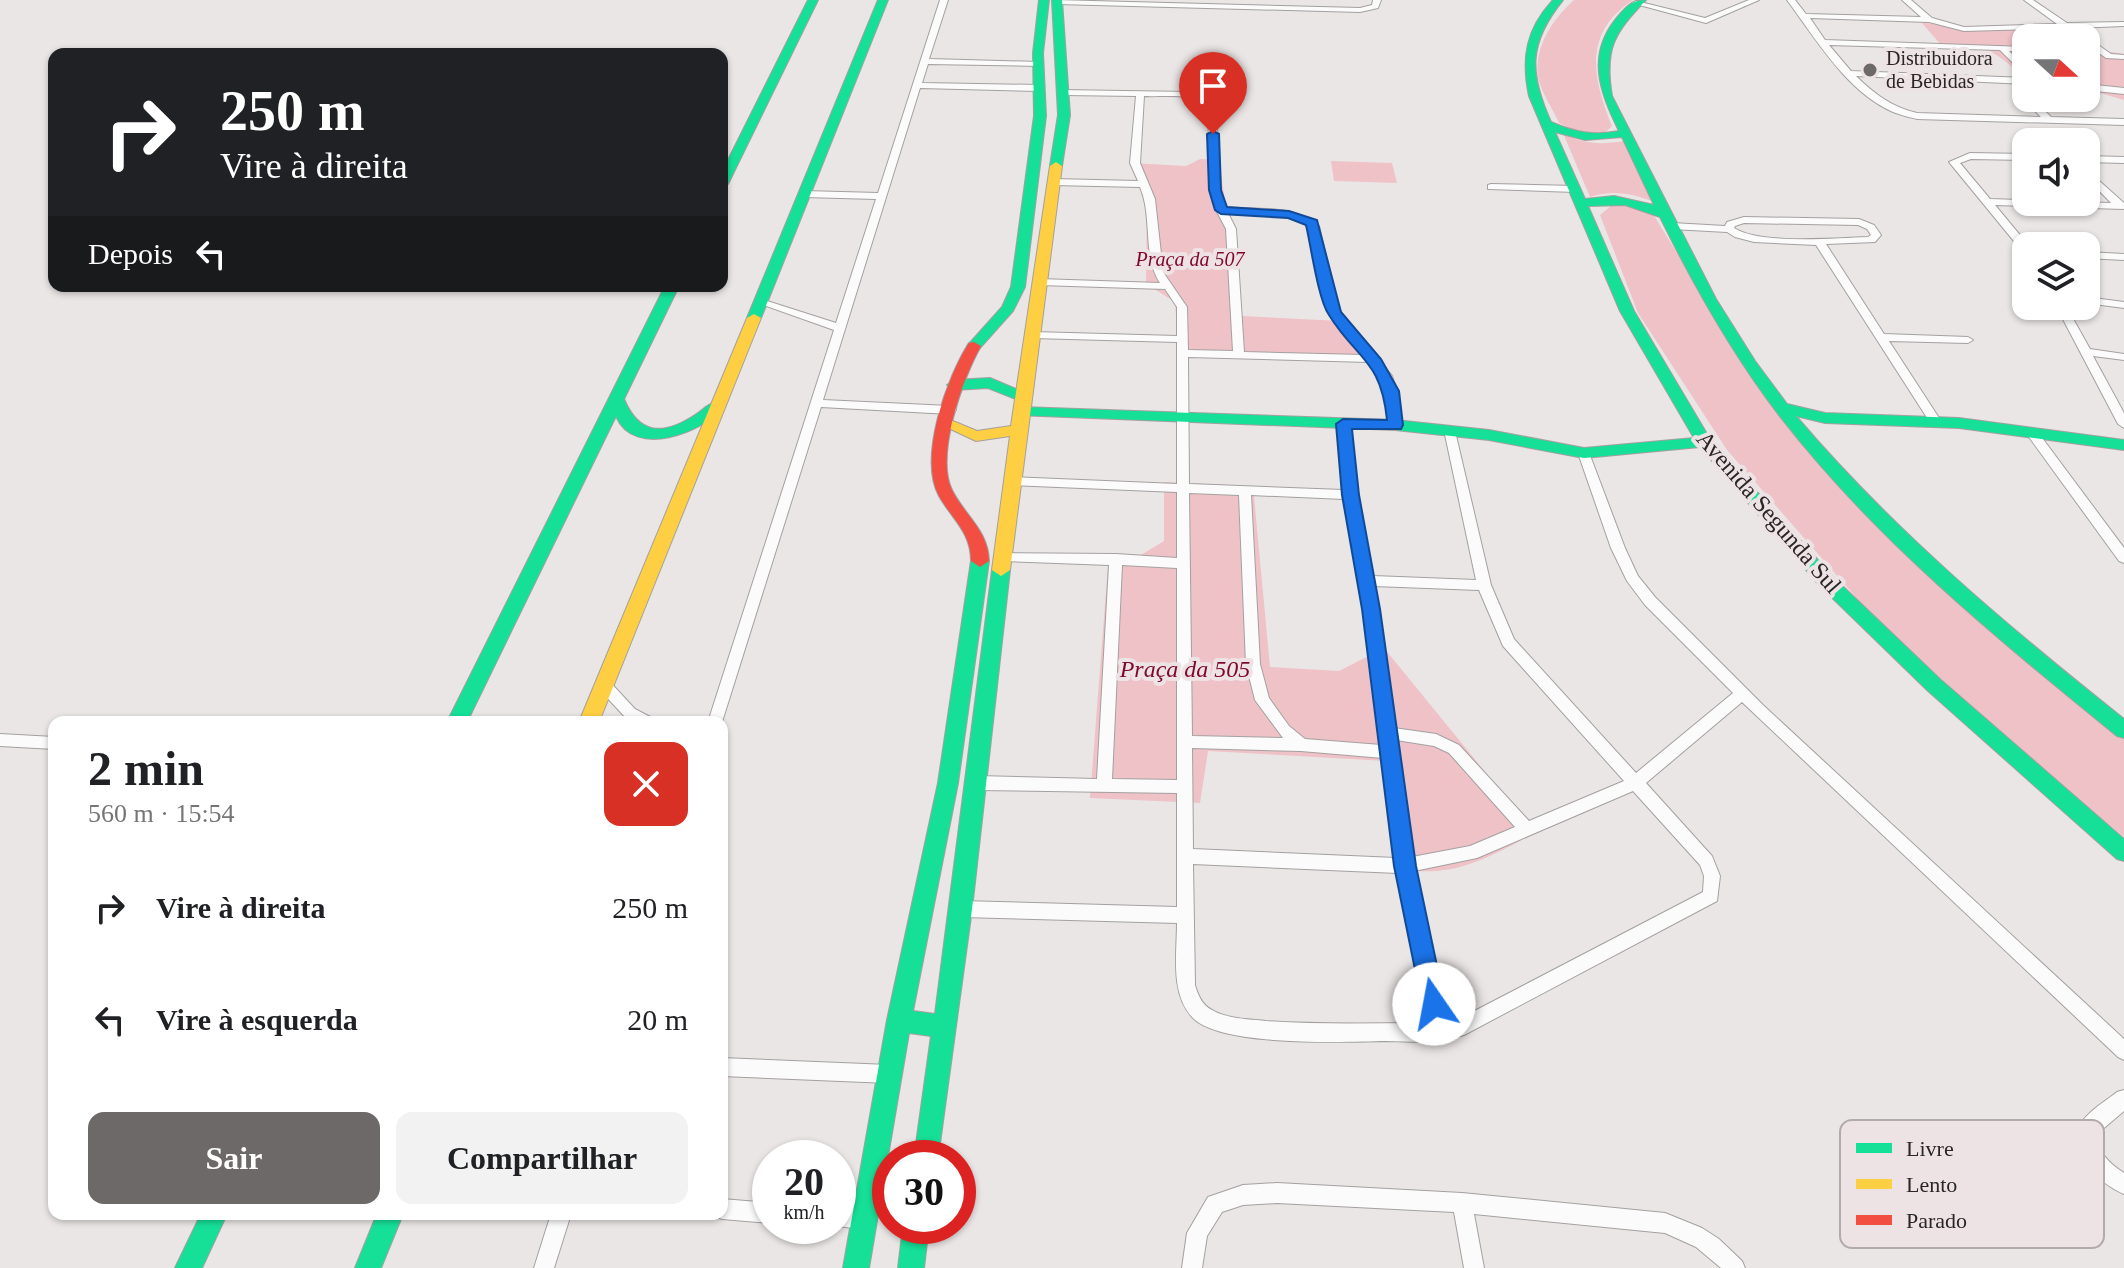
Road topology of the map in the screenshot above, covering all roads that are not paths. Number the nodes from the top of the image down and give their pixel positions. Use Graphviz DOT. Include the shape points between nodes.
graph roads {
  1 [pos="813,0"];
  2 [pos="883,0"];
  3 [pos="944,0"];
  4 [pos="1377,0"];
  5 [pos="1558,0"];
  6 [pos="1755,0"];
  7 [pos="1791,0"];
  8 [pos="1906,0"];
  9 [pos="2028,0"];
  10 [pos="1053,1"];
  11 [pos="1141,2"];
  12 [pos="1638,2"];
  13 [pos="1231,3"];
  14 [pos="1804,16"];
  15 [pos="1929,20"];
  16 [pos="2063,24"];
  17 [pos="2124,24"];
  18 [pos="2100,25"];
  19 [pos="2012,28"];
  20 [pos="1825,42"];
  21 [pos="2002,48"];
  22 [pos="2012,48"];
  23 [pos="2100,50"];
  24 [pos="1060,52"];
  25 [pos="2100,55"];
  26 [pos="2109,56"];
  27 [pos="2124,57"];
  28 [pos="1038,59"];
  29 [pos="2012,59"];
  30 [pos="925,61"];
  31 [pos="1849,73"];
  32 [pos="2007,79"];
  33 [pos="2012,80"];
  34 [pos="2012,84"];
  35 [pos="916,85"];
  36 [pos="1040,88"];
  37 [pos="2100,88"];
  38 [pos="2124,91"];
  39 [pos="1064,92"];
  40 [pos="1140,93"];
  41 [pos="2041,112"];
  42 [pos="1064,115"];
  43 [pos="1040,116"];
  44 [pos="2050,121"];
  45 [pos="2124,122"];
  46 [pos="1546,124"];
  47 [pos="1625,133"];
  48 [pos="2012,157"];
  49 [pos="2100,159"];
  50 [pos="2124,160"];
  51 [pos="728,172"];
  52 [pos="1053,182"];
  53 [pos="1144,184"];
  54 [pos="2100,185"];
  55 [pos="1491,187"];
  56 [pos="804,194"];
  57 [pos="881,196"];
  58 [pos="1578,196"];
  59 [pos="1985,202"];
  60 [pos="2122,206"];
  61 [pos="1221,210"];
  62 [pos="1669,220"];
  63 [pos="1729,229"];
  64 [pos="2012,233"];
  65 [pos="1818,240"];
  66 [pos="2100,256"];
  67 [pos="2124,257"];
  68 [pos="1039,282"];
  69 [pos="1165,286"];
  70 [pos="669,292"];
  71 [pos="760,302"];
  72 [pos="2100,302"];
  73 [pos="2124,305"];
  74 [pos="2069,320"];
  75 [pos="839,328"];
  76 [pos="1033,335"];
  77 [pos="1881,337"];
  78 [pos="1183,339"];
  79 [pos="1968,340"];
  80 [pos="2086,352"];
  81 [pos="1184,353"];
  82 [pos="1239,354"];
  83 [pos="2124,357"];
  84 [pos="1374,359"];
  85 [pos="954,385"];
  86 [pos="616,399"];
  87 [pos="815,403"];
  88 [pos="718,404"];
  89 [pos="1783,407"];
  90 [pos="1021,413"];
  91 [pos="949,417"];
  92 [pos="1182,417"];
  93 [pos="1935,421"];
  94 [pos="1847,423"];
  95 [pos="1343,424"];
  96 [pos="2124,424"];
  97 [pos="1395,425"];
  98 [pos="1450,430"];
  99 [pos="2033,434"];
  100 [pos="1704,442"];
  101 [pos="1815,445"];
  102 [pos="2124,445"];
  103 [pos="1584,453"];
  104 [pos="1013,481"];
  105 [pos="1184,489"];
  106 [pos="1245,492"];
  107 [pos="1350,495"];
  108 [pos="1004,556"];
  109 [pos="2124,558"];
  110 [pos="1116,559"];
  111 [pos="1185,563"];
  112 [pos="1367,581"];
  113 [pos="1484,585"];
  114 [pos="604,685"];
  115 [pos="1743,693"];
  116 [pos="460,716"];
  117 [pos="591,716"];
  118 [pos="636,716"];
  119 [pos="717,716"];
  120 [pos="2124,730"];
  121 [pos="1388,733"];
  122 [pos="0,740"];
  123 [pos="1185,742"];
  124 [pos="48,743"];
  125 [pos="1301,745"];
  126 [pos="1391,752"];
  127 [pos="977,783"];
  128 [pos="1635,783"];
  129 [pos="1104,787"];
  130 [pos="1185,787"];
  131 [pos="1527,829"];
  132 [pos="2124,852"];
  133 [pos="1186,856"];
  134 [pos="1405,866"];
  135 [pos="961,909"];
  136 [pos="1185,915"];
  137 [pos="899,1020"];
  138 [pos="944,1027"];
  139 [pos="1439,1032"];
  140 [pos="2124,1051"];
  141 [pos="728,1067"];
  142 [pos="889,1074"];
  143 [pos="2124,1099"];
  144 [pos="2099,1120"];
  145 [pos="928,1140"];
  146 [pos="2104,1170"];
  147 [pos="2124,1184"];
  148 [pos="1462,1203"];
  149 [pos="728,1210"];
  150 [pos="752,1212"];
  151 [pos="856,1218"];
  152 [pos="863,1219"];
  153 [pos="211,1220"];
  154 [pos="388,1220"];
  155 [pos="559,1220"];
  156 [pos="914,1244"];
  157 [pos="188,1268"];
  158 [pos="368,1268"];
  159 [pos="544,1268"];
  160 [pos="856,1268"];
  161 [pos="911,1268"];
  162 [pos="1192,1268"];
  163 [pos="1474,1268"];
  164 [pos="1735,1268"];
  1 -- 51 [label="main road"];
  2 -- 56 [label="main road"];
  3 -- 30 [label="street"];
  4 -- 13 [label="street" via="1375,6 1360,10"];
  5 -- 46 [label="main road, Avenida Segunda Sul" via="1536,24 1527,66"];
  6 -- 12 [label="street" via="1706,21"];
  7 -- 14 [label="street"];
  8 -- 15 [label="street"];
  9 -- 16 [label="street"];
  10 -- 11 [label="street"];
  10 -- 24 [label="main road"];
  10 -- 28 [label="main road"];
  11 -- 13 [label="street"];
  12 -- 47 [label="main road" via="1611,28 1603,47 1603,82"];
  14 -- 15 [label="street"];
  14 -- 20 [label="street"];
  15 -- 19 [label="street" via="1964,29"];
  17 -- 18 [label="street"];
  20 -- 21 [label="street"];
  20 -- 31 [label="street"];
  21 -- 22 [label="street"];
  21 -- 29 [label="street"];
  23 -- 26 [label="street"];
  24 -- 28 [label="main road"];
  24 -- 39 [label="main road"];
  25 -- 26 [label="street"];
  26 -- 27 [label="street"];
  28 -- 30 [label="street"];
  28 -- 36 [label="main road"];
  30 -- 35 [label="street"];
  31 -- 32 [label="street"];
  31 -- 44 [label="street" via="1885,107 1908,115"];
  32 -- 33 [label="street"];
  32 -- 34 [label="street"];
  35 -- 36 [label="street"];
  35 -- 57 [label="street"];
  36 -- 43 [label="main road"];
  37 -- 38 [label="street"];
  39 -- 40 [label="street"];
  39 -- 42 [label="main road"];
  40 -- 53 [label="street" via="1134,154"];
  40 -- 61 [label="street" via="1197,96 1209,102"];
  41 -- 44 [label="street"];
  42 -- 43 [label="main road"];
  42 -- 52 [label="main road"];
  43 -- 85 [label="main road" via="1016,296 971,350"];
  44 -- 45 [label="street"];
  46 -- 47 [label="main road" via="1589,139"];
  46 -- 58 [label="main road, Avenida Segunda Sul"];
  47 -- 62 [label="main road"];
  48 -- 59 [label="street" via="1970,156 1954,162"];
  49 -- 50 [label="street"];
  52 -- 53 [label="street"];
  52 -- 68 [label="main road"];
  53 -- 69 [label="street" via="1154,260"];
  54 -- 60 [label="street"];
  55 -- 58 [label="street"];
  56 -- 57 [label="street"];
  56 -- 71 [label="main road"];
  57 -- 75 [label="street"];
  58 -- 62 [label="main road" via="1633,201"];
  58 -- 100 [label="main road, Avenida Segunda Sul" via="1627,311"];
  59 -- 60 [label="street"];
  59 -- 64 [label="street"];
  61 -- 82 [label="street" via="1231,229"];
  61 -- 84 [label="street" via="1289,215 1312,223 1334,312"];
  62 -- 63 [label="street"];
  62 -- 89 [label="main road" via="1749,363"];
  63 -- 65 [label="street" via="1755,239"];
  63 -- 65 [label="street" via="1734,221 1744,220 1852,222 1871,227 1876,235 1871,240"];
  65 -- 77 [label="street"];
  66 -- 67 [label="street"];
  68 -- 69 [label="street"];
  68 -- 76 [label="main road"];
  69 -- 78 [label="street" via="1179,299"];
  70 -- 86 [label="main road"];
  71 -- 75 [label="street"];
  71 -- 88 [label="main road"];
  72 -- 73 [label="street"];
  74 -- 80 [label="street"];
  75 -- 87 [label="street"];
  76 -- 78 [label="street"];
  76 -- 90 [label="main road"];
  77 -- 79 [label="street"];
  77 -- 93 [label="street"];
  78 -- 81 [label="street"];
  80 -- 83 [label="street"];
  80 -- 96 [label="street"];
  81 -- 82 [label="street"];
  81 -- 92 [label="street"];
  82 -- 84 [label="street"];
  84 -- 97 [label="street" via="1389,382"];
  85 -- 90 [label="main road" via="1004,385"];
  85 -- 91 [label="main road"];
  86 -- 88 [label="main road" via="630,427 656,432 683,430"];
  86 -- 116 [label="main road"];
  87 -- 91 [label="street"];
  87 -- 119 [label="street"];
  88 -- 114 [label="main road"];
  89 -- 94 [label="main road"];
  89 -- 101 [label="main road"];
  90 -- 91 [label="main road" via="999,435 976,436"];
  90 -- 92 [label="main road"];
  90 -- 104 [label="main road"];
  91 -- 137 [label="main road" via="939,481 976,532 981,551 948,783"];
  92 -- 95 [label="main road"];
  92 -- 105 [label="street"];
  93 -- 94 [label="main road"];
  93 -- 99 [label="main road"];
  94 -- 101 [label="main road"];
  95 -- 97 [label="main road"];
  95 -- 107 [label="street"];
  97 -- 98 [label="main road"];
  98 -- 103 [label="main road"];
  98 -- 113 [label="street"];
  99 -- 102 [label="main road"];
  99 -- 109 [label="street"];
  100 -- 103 [label="main road"];
  100 -- 132 [label="main road, Avenida Segunda Sul" via="1826,581 1934,685"];
  101 -- 120 [label="main road" via="1919,557"];
  103 -- 115 [label="street" via="1632,578"];
  104 -- 105 [label="street"];
  104 -- 108 [label="main road"];
  105 -- 106 [label="street"];
  105 -- 111 [label="street"];
  106 -- 107 [label="street"];
  106 -- 125 [label="street" via="1257,684 1272,715"];
  107 -- 112 [label="street"];
  108 -- 110 [label="street"];
  108 -- 127 [label="main road"];
  110 -- 111 [label="street"];
  110 -- 129 [label="street"];
  111 -- 123 [label="street"];
  112 -- 113 [label="street"];
  112 -- 121 [label="street"];
  113 -- 128 [label="street" via="1508,642"];
  114 -- 117 [label="main road"];
  114 -- 118 [label="street"];
  115 -- 128 [label="street"];
  115 -- 140 [label="street"];
  121 -- 126 [label="street"];
  121 -- 131 [label="street" via="1436,740 1454,749"];
  122 -- 124 [label="street"];
  123 -- 125 [label="street"];
  123 -- 130 [label="street"];
  125 -- 126 [label="street"];
  126 -- 134 [label="street"];
  127 -- 129 [label="street"];
  127 -- 135 [label="main road"];
  128 -- 131 [label="street"];
  128 -- 139 [label="street" via="1706,861 1711,896 1493,1012"];
  129 -- 130 [label="street"];
  130 -- 133 [label="street"];
  131 -- 134 [label="street" via="1471,853"];
  133 -- 134 [label="street"];
  133 -- 136 [label="street"];
  134 -- 139 [label="street"];
  135 -- 136 [label="street"];
  135 -- 138 [label="main road"];
  136 -- 139 [label="street" via="1186,985 1192,1003 1218,1024"];
  137 -- 138 [label="main road"];
  137 -- 142 [label="main road"];
  138 -- 145 [label="main road"];
  141 -- 142 [label="street"];
  142 -- 152 [label="main road"];
  143 -- 144 [label="street"];
  146 -- 147 [label="street"];
  148 -- 162 [label="street" via="1243,1195 1215,1204 1197,1233"];
  148 -- 163 [label="street"];
  148 -- 164 [label="street" via="1665,1223 1693,1232"];
  149 -- 150 [label="street"];
  151 -- 152 [label="street"];
  152 -- 160 [label="main road"];
  153 -- 157 [label="main road"];
  154 -- 158 [label="main road"];
  155 -- 159 [label="street"];
  156 -- 161 [label="main road"];
}
